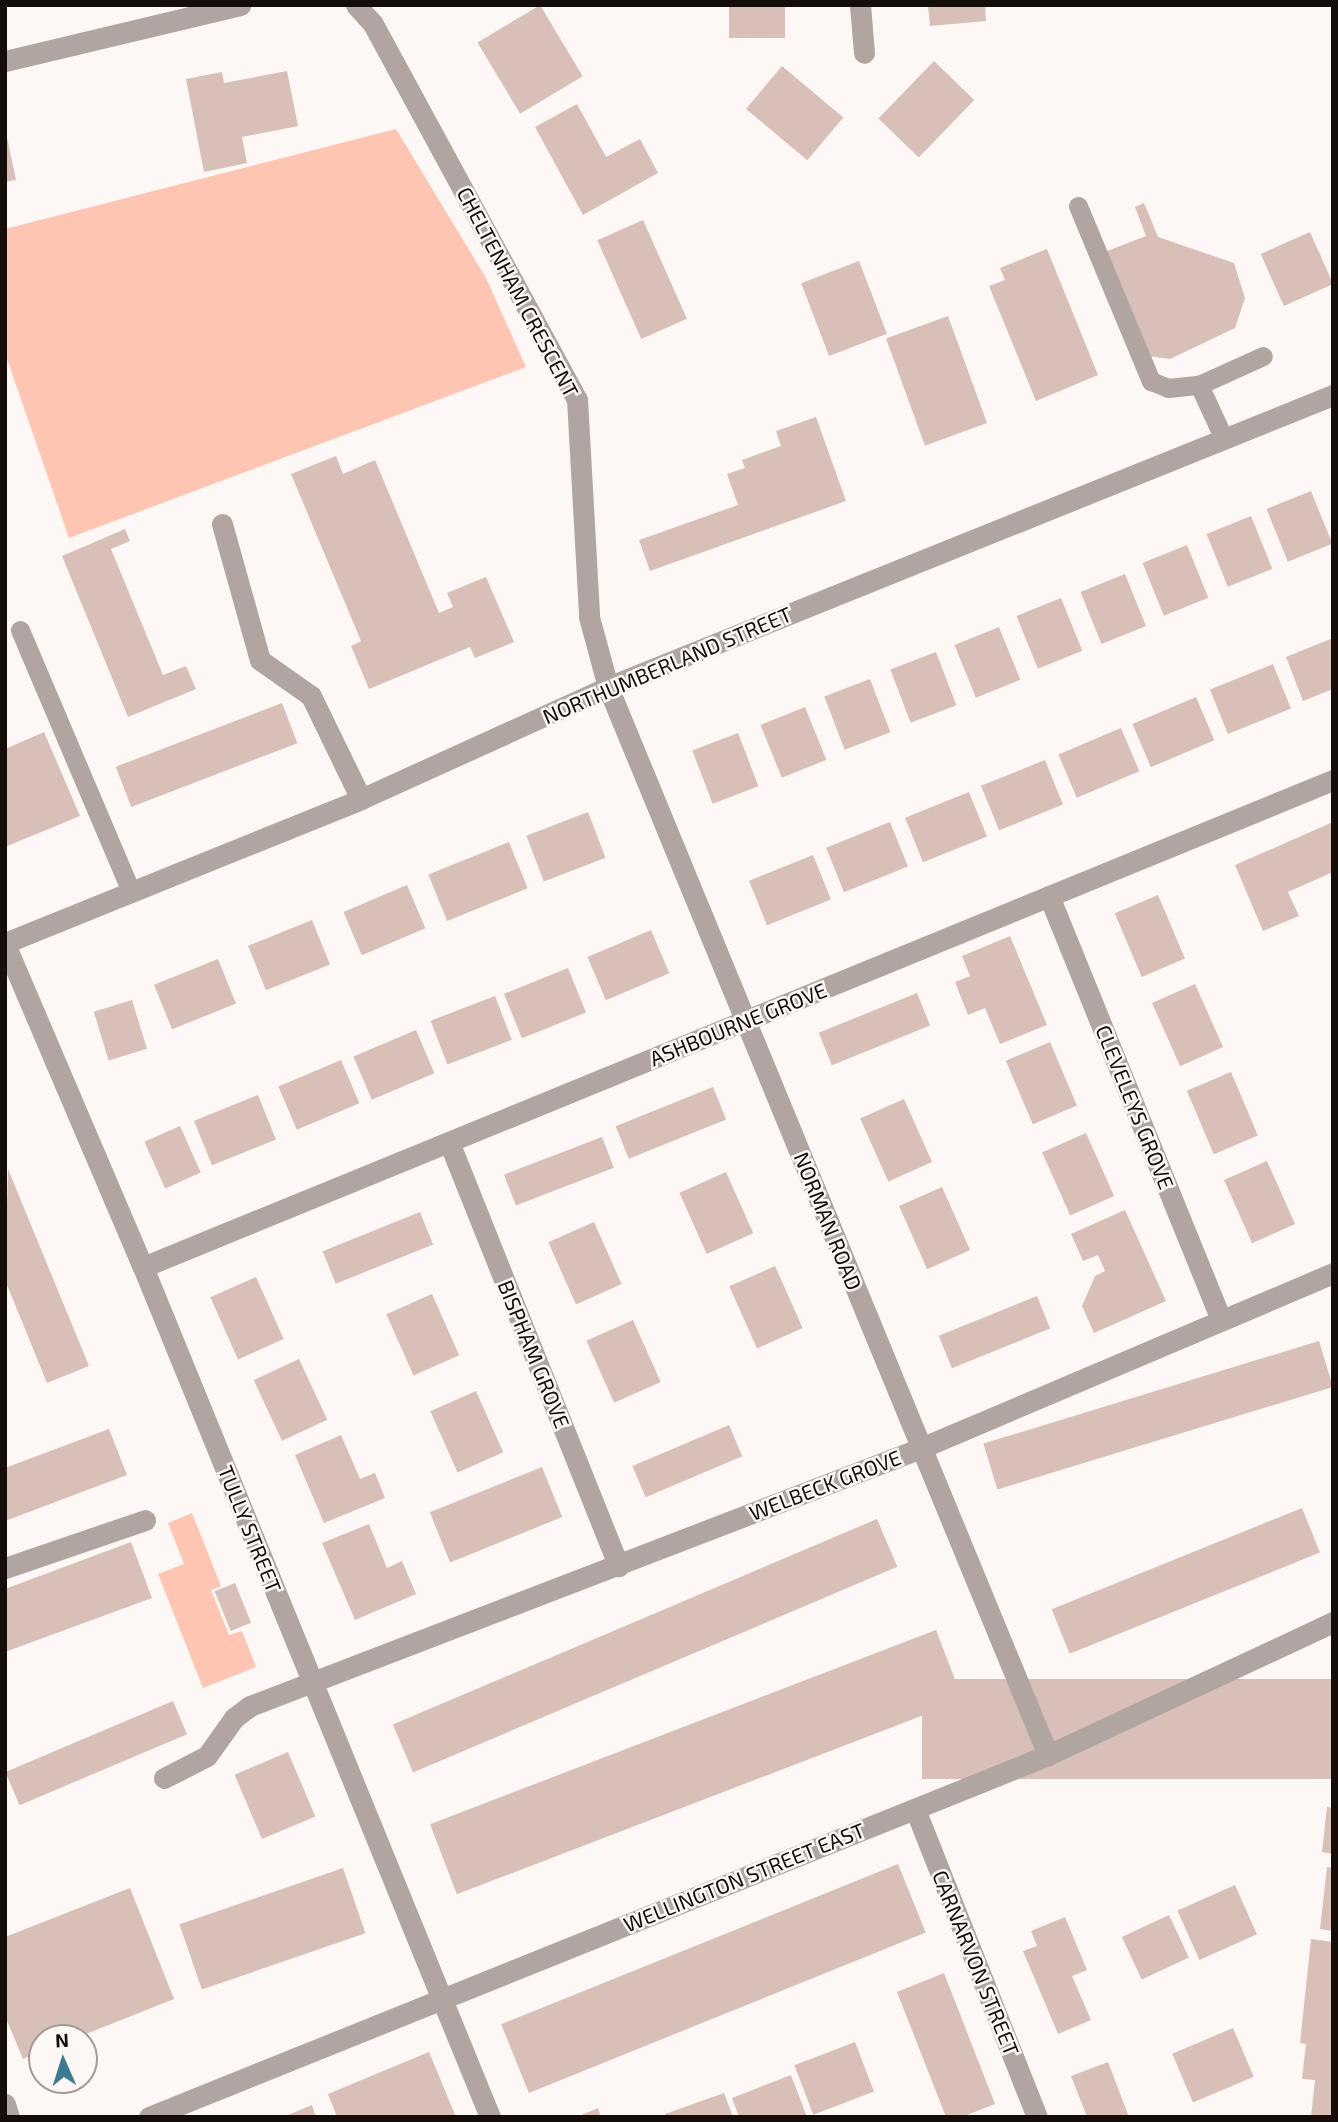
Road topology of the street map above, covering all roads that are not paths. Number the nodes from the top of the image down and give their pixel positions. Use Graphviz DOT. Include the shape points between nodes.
graph roads {
  1 [pos="240,5"];
  2 [pos="356,5"];
  3 [pos="860,5"];
  4 [pos="864,53"];
  5 [pos="5,61"];
  6 [pos="1079,206"];
  7 [pos="1263,356"];
  8 [pos="1199,385"];
  9 [pos="1333,395"];
  10 [pos="1224,439"];
  11 [pos="222,524"];
  12 [pos="20,630"];
  13 [pos="608,687"];
  14 [pos="1333,780"];
  15 [pos="361,799"];
  16 [pos="131,892"];
  17 [pos="1049,896"];
  18 [pos="5,943"];
  19 [pos="745,1020"];
  20 [pos="449,1142"];
  21 [pos="143,1267"];
  22 [pos="1333,1273"];
  23 [pos="1220,1318"];
  24 [pos="921,1448"];
  25 [pos="145,1520"];
  26 [pos="619,1566"];
  27 [pos="5,1568"];
  28 [pos="1333,1622"];
  29 [pos="313,1685"];
  30 [pos="1048,1755"];
  31 [pos="164,1778"];
  32 [pos="915,1809"];
  33 [pos="442,1999"];
  34 [pos="5,2104"];
  35 [pos="9,2117"];
  36 [pos="149,2117"];
  37 [pos="490,2117"];
  38 [pos="1037,2117"];
  1 -- 5 [label="street"];
  2 -- 13 [label="street, CHELTENHAM CRESCENT" via="373,23 577,399 589,617"];
  3 -- 4 [label="street"];
  6 -- 8 [label="lane" via="1151,381 1168,388"];
  7 -- 8 [label="lane"];
  8 -- 10 [label="lane"];
  9 -- 10 [label="street, NORTHUMBERLAND STREET"];
  10 -- 13 [label="street, NORTHUMBERLAND STREET"];
  11 -- 15 [label="street" via="260,660 311,696"];
  12 -- 16 [label="lane"];
  13 -- 15 [label="street, NORTHUMBERLAND STREET"];
  13 -- 19 [label="street, NORMAN ROAD"];
  14 -- 17 [label="street, ASHBOURNE GROVE"];
  15 -- 16 [label="street, NORTHUMBERLAND STREET"];
  16 -- 18 [label="street, NORTHUMBERLAND STREET"];
  17 -- 19 [label="street, ASHBOURNE GROVE"];
  17 -- 23 [label="street, CLEVELEYS GROVE"];
  18 -- 21 [label="street, TULLY STREET"];
  19 -- 20 [label="street, ASHBOURNE GROVE"];
  19 -- 24 [label="street, NORMAN ROAD"];
  20 -- 21 [label="street, ASHBOURNE GROVE"];
  20 -- 26 [label="street, BISPHAM GROVE"];
  21 -- 29 [label="street, TULLY STREET"];
  22 -- 23 [label="street, WELBECK GROVE"];
  23 -- 24 [label="street, WELBECK GROVE"];
  24 -- 26 [label="street, WELBECK GROVE"];
  24 -- 30 [label="street, NORMAN ROAD"];
  25 -- 27 [label="street"];
  26 -- 29 [label="street, WELBECK GROVE"];
  28 -- 30 [label="street, WELLINGTON STREET EAST"];
  29 -- 31 [label="street, WELBECK GROVE" via="250,1706 234,1718 207,1756"];
  29 -- 33 [label="street, TULLY STREET"];
  30 -- 32 [label="street, WELLINGTON STREET EAST"];
  32 -- 33 [label="street, WELLINGTON STREET EAST"];
  32 -- 38 [label="street, CARNARVON STREET"];
  33 -- 36 [label="street, WELLINGTON STREET EAST"];
  33 -- 37 [label="street, TULLY STREET"];
  34 -- 35 [label="street"];
}
